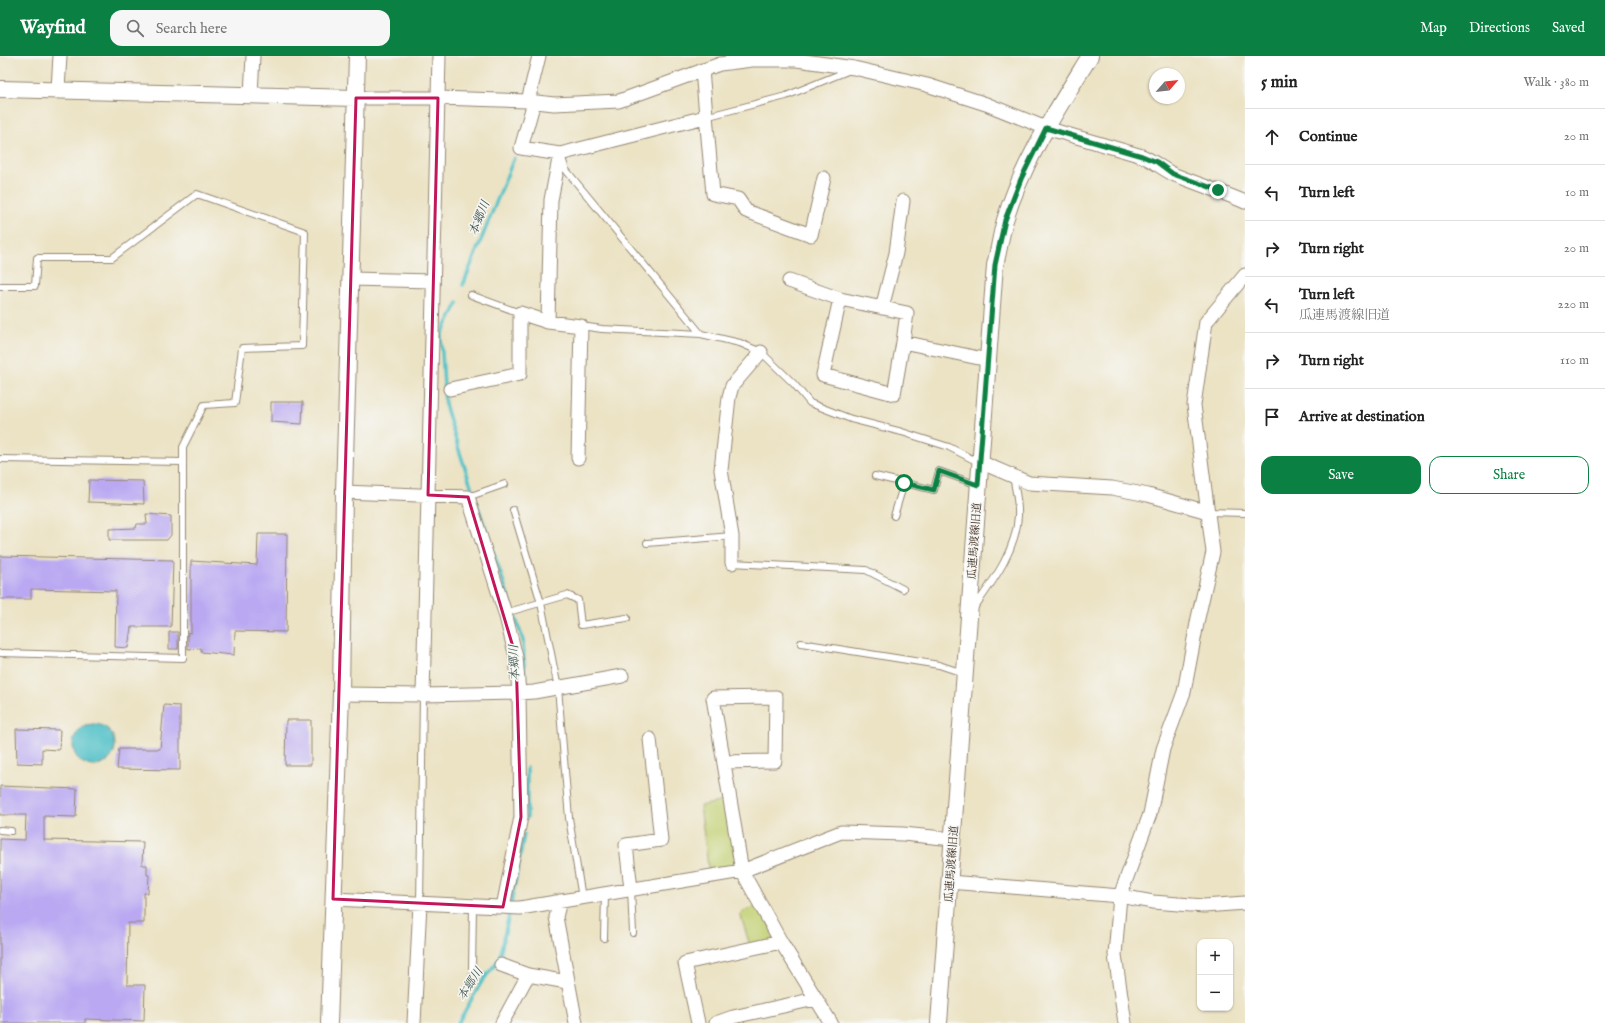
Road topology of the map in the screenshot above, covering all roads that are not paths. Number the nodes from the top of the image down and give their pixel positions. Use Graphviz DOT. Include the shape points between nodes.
graph roads {
  1 [pos="60,56"];
  2 [pos="253,56"];
  3 [pos="357,56"];
  4 [pos="439,56"];
  5 [pos="539,56"];
  6 [pos="1090,56"];
  7 [pos="854,68"];
  8 [pos="702,70"];
  9 [pos="0,89"];
  10 [pos="58,89"];
  11 [pos="251,96"];
  12 [pos="356,98"];
  13 [pos="438,98"];
  14 [pos="531,101"];
  15 [pos="705,117"];
  16 [pos="1046,128"];
  17 [pos="560,154"];
  18 [pos="824,178"];
  19 [pos="903,201"];
  20 [pos="1245,202"];
  21 [pos="1245,275"];
  22 [pos="351,279"];
  23 [pos="789,281"];
  24 [pos="432,282"];
  25 [pos="0,286"];
  26 [pos="471,295"];
  27 [pos="840,299"];
  28 [pos="882,308"];
  29 [pos="520,313"];
  30 [pos="548,322"];
  31 [pos="581,326"];
  32 [pos="701,334"];
  33 [pos="903,342"];
  34 [pos="761,352"];
  35 [pos="988,360"];
  36 [pos="450,389"];
  37 [pos="578,458"];
  38 [pos="0,459"];
  39 [pos="183,462"];
  40 [pos="980,462"];
  41 [pos="875,476"];
  42 [pos="1013,476"];
  43 [pos="904,483"];
  44 [pos="505,484"];
  45 [pos="978,485"];
  46 [pos="344,492"];
  47 [pos="428,495"];
  48 [pos="468,497"];
  49 [pos="513,510"];
  50 [pos="1208,512"];
  51 [pos="1245,513"];
  52 [pos="894,516"];
  53 [pos="732,536"];
  54 [pos="647,543"];
  55 [pos="732,563"];
  56 [pos="903,590"];
  57 [pos="541,603"];
  58 [pos="505,614"];
  59 [pos="969,615"];
  60 [pos="627,618"];
  61 [pos="801,643"];
  62 [pos="0,653"];
  63 [pos="965,673"];
  64 [pos="622,676"];
  65 [pos="558,688"];
  66 [pos="341,694"];
  67 [pos="519,694"];
  68 [pos="423,695"];
  69 [pos="650,739"];
  70 [pos="725,762"];
  71 [pos="0,830"];
  72 [pos="11,831"];
  73 [pos="953,839"];
  74 [pos="742,871"];
  75 [pos="949,882"];
  76 [pos="631,889"];
  77 [pos="605,894"];
  78 [pos="1120,896"];
  79 [pos="582,898"];
  80 [pos="333,899"];
  81 [pos="560,901"];
  82 [pos="420,903"];
  83 [pos="1245,903"];
  84 [pos="473,906"];
  85 [pos="503,907"];
  86 [pos="633,934"];
  87 [pos="604,938"];
  88 [pos="781,942"];
  89 [pos="501,965"];
  90 [pos="472,970"];
  91 [pos="528,975"];
  92 [pos="567,982"];
  93 [pos="815,999"];
  94 [pos="329,1023"];
  95 [pos="414,1023"];
  96 [pos="502,1023"];
  97 [pos="576,1023"];
  98 [pos="698,1023"];
  99 [pos="716,1023"];
  100 [pos="831,1023"];
  101 [pos="939,1023"];
  102 [pos="1125,1023"];
  1 -- 10 [label="street"];
  2 -- 11 [label="street"];
  3 -- 12 [label="street"];
  4 -- 13 [label="street"];
  5 -- 14 [label="street"];
  6 -- 16 [label="street, 瓜連馬渡線旧道"];
  7 -- 8 [label="street" via="797,60 752,60 720,64"];
  7 -- 15 [label="lane" via="786,96"];
  7 -- 16 [label="street" via="927,85 986,104"];
  8 -- 14 [label="street" via="619,101 554,104"];
  8 -- 15 [label="street"];
  9 -- 10 [label="street"];
  10 -- 11 [label="street"];
  11 -- 12 [label="street"];
  12 -- 13 [label="street"];
  12 -- 22 [label="street"];
  13 -- 14 [label="street"];
  13 -- 24 [label="street"];
  14 -- 17 [label="street" via="521,148"];
  15 -- 17 [label="street"];
  15 -- 18 [label="street" via="713,194 738,199 746,212 811,235"];
  16 -- 20 [label="street" via="1142,156 1157,162 1173,174"];
  16 -- 35 [label="street, 瓜連馬渡線旧道" via="1021,179 1005,220 995,265"];
  17 -- 30 [label="street" via="551,200"];
  17 -- 32 [label="lane" via="566,170"];
  19 -- 28 [label="street" via="896,253"];
  21 -- 50 [label="street" via="1206,322 1194,405"];
  22 -- 24 [label="street"];
  22 -- 46 [label="street"];
  23 -- 27 [label="street"];
  24 -- 47 [label="street"];
  25 -- 39 [label="lane" via="36,286 37,258 112,258 197,194 305,232 302,346 242,348 235,403 204,404 183,447"];
  26 -- 29 [label="lane"];
  27 -- 28 [label="street"];
  27 -- 33 [label="street" via="823,375 894,394"];
  28 -- 33 [label="street" via="908,313"];
  29 -- 30 [label="street"];
  29 -- 36 [label="street" via="520,374"];
  30 -- 31 [label="street"];
  31 -- 32 [label="lane"];
  31 -- 37 [label="street"];
  32 -- 34 [label="lane"];
  33 -- 35 [label="street"];
  34 -- 40 [label="lane" via="810,403 851,419 948,447"];
  34 -- 53 [label="street" via="732,386 729,397 722,470"];
  35 -- 40 [label="street, 瓜連馬渡線旧道"];
  38 -- 39 [label="lane"];
  39 -- 62 [label="lane" via="183,658"];
  40 -- 42 [label="street"];
  40 -- 45 [label="street, 瓜連馬渡線旧道"];
  41 -- 43 [label="lane"];
  42 -- 50 [label="street" via="1029,483 1112,488"];
  42 -- 59 [label="lane" via="1018,515 1013,541 998,574"];
  43 -- 45 [label="lane" via="934,490 939,471"];
  43 -- 52 [label="lane"];
  44 -- 48 [label="lane"];
  45 -- 59 [label="street, 瓜連馬渡線旧道"];
  46 -- 47 [label="street"];
  46 -- 66 [label="street"];
  47 -- 48 [label="street"];
  47 -- 68 [label="street"];
  48 -- 58 [label="street"];
  49 -- 57 [label="lane"];
  50 -- 51 [label="lane"];
  50 -- 78 [label="street" via="1213,552 1184,692 1163,749 1150,814"];
  53 -- 54 [label="lane"];
  53 -- 55 [label="street"];
  55 -- 56 [label="lane" via="866,570"];
  57 -- 58 [label="lane"];
  57 -- 60 [label="lane" via="567,595 578,600 581,625"];
  57 -- 65 [label="lane"];
  58 -- 67 [label="street" via="516,657"];
  59 -- 63 [label="street, 瓜連馬渡線旧道"];
  61 -- 63 [label="lane" via="939,665"];
  63 -- 73 [label="street, 瓜連馬渡線旧道"];
  64 -- 65 [label="street"];
  65 -- 67 [label="street"];
  65 -- 79 [label="lane" via="569,818"];
  66 -- 68 [label="street"];
  66 -- 80 [label="street"];
  67 -- 68 [label="street"];
  67 -- 85 [label="street" via="521,817"];
  68 -- 82 [label="lane"];
  69 -- 76 [label="street" via="661,840 626,845"];
  70 -- 70 [label="street" via="713,698 776,696 776,761"];
  70 -- 74 [label="street"];
  71 -- 72 [label="lane"];
  73 -- 74 [label="street" via="841,832"];
  73 -- 75 [label="street, 瓜連馬渡線旧道"];
  74 -- 76 [label="street"];
  74 -- 88 [label="street"];
  75 -- 78 [label="street"];
  75 -- 101 [label="street, 瓜連馬渡線旧道"];
  76 -- 77 [label="street"];
  76 -- 86 [label="lane"];
  77 -- 79 [label="street"];
  77 -- 87 [label="lane"];
  78 -- 83 [label="street" via="1153,902 1204,906"];
  78 -- 102 [label="street" via="1115,955"];
  79 -- 81 [label="street"];
  80 -- 82 [label="street"];
  80 -- 94 [label="street"];
  81 -- 85 [label="street" via="520,908"];
  81 -- 92 [label="street" via="556,917"];
  82 -- 84 [label="street"];
  82 -- 95 [label="street"];
  84 -- 85 [label="street"];
  84 -- 90 [label="lane"];
  88 -- 93 [label="street"];
  88 -- 98 [label="street" via="685,963"];
  89 -- 91 [label="street"];
  91 -- 92 [label="street"];
  91 -- 96 [label="street"];
  92 -- 97 [label="street"];
  93 -- 99 [label="street"];
  93 -- 100 [label="street"];
}
